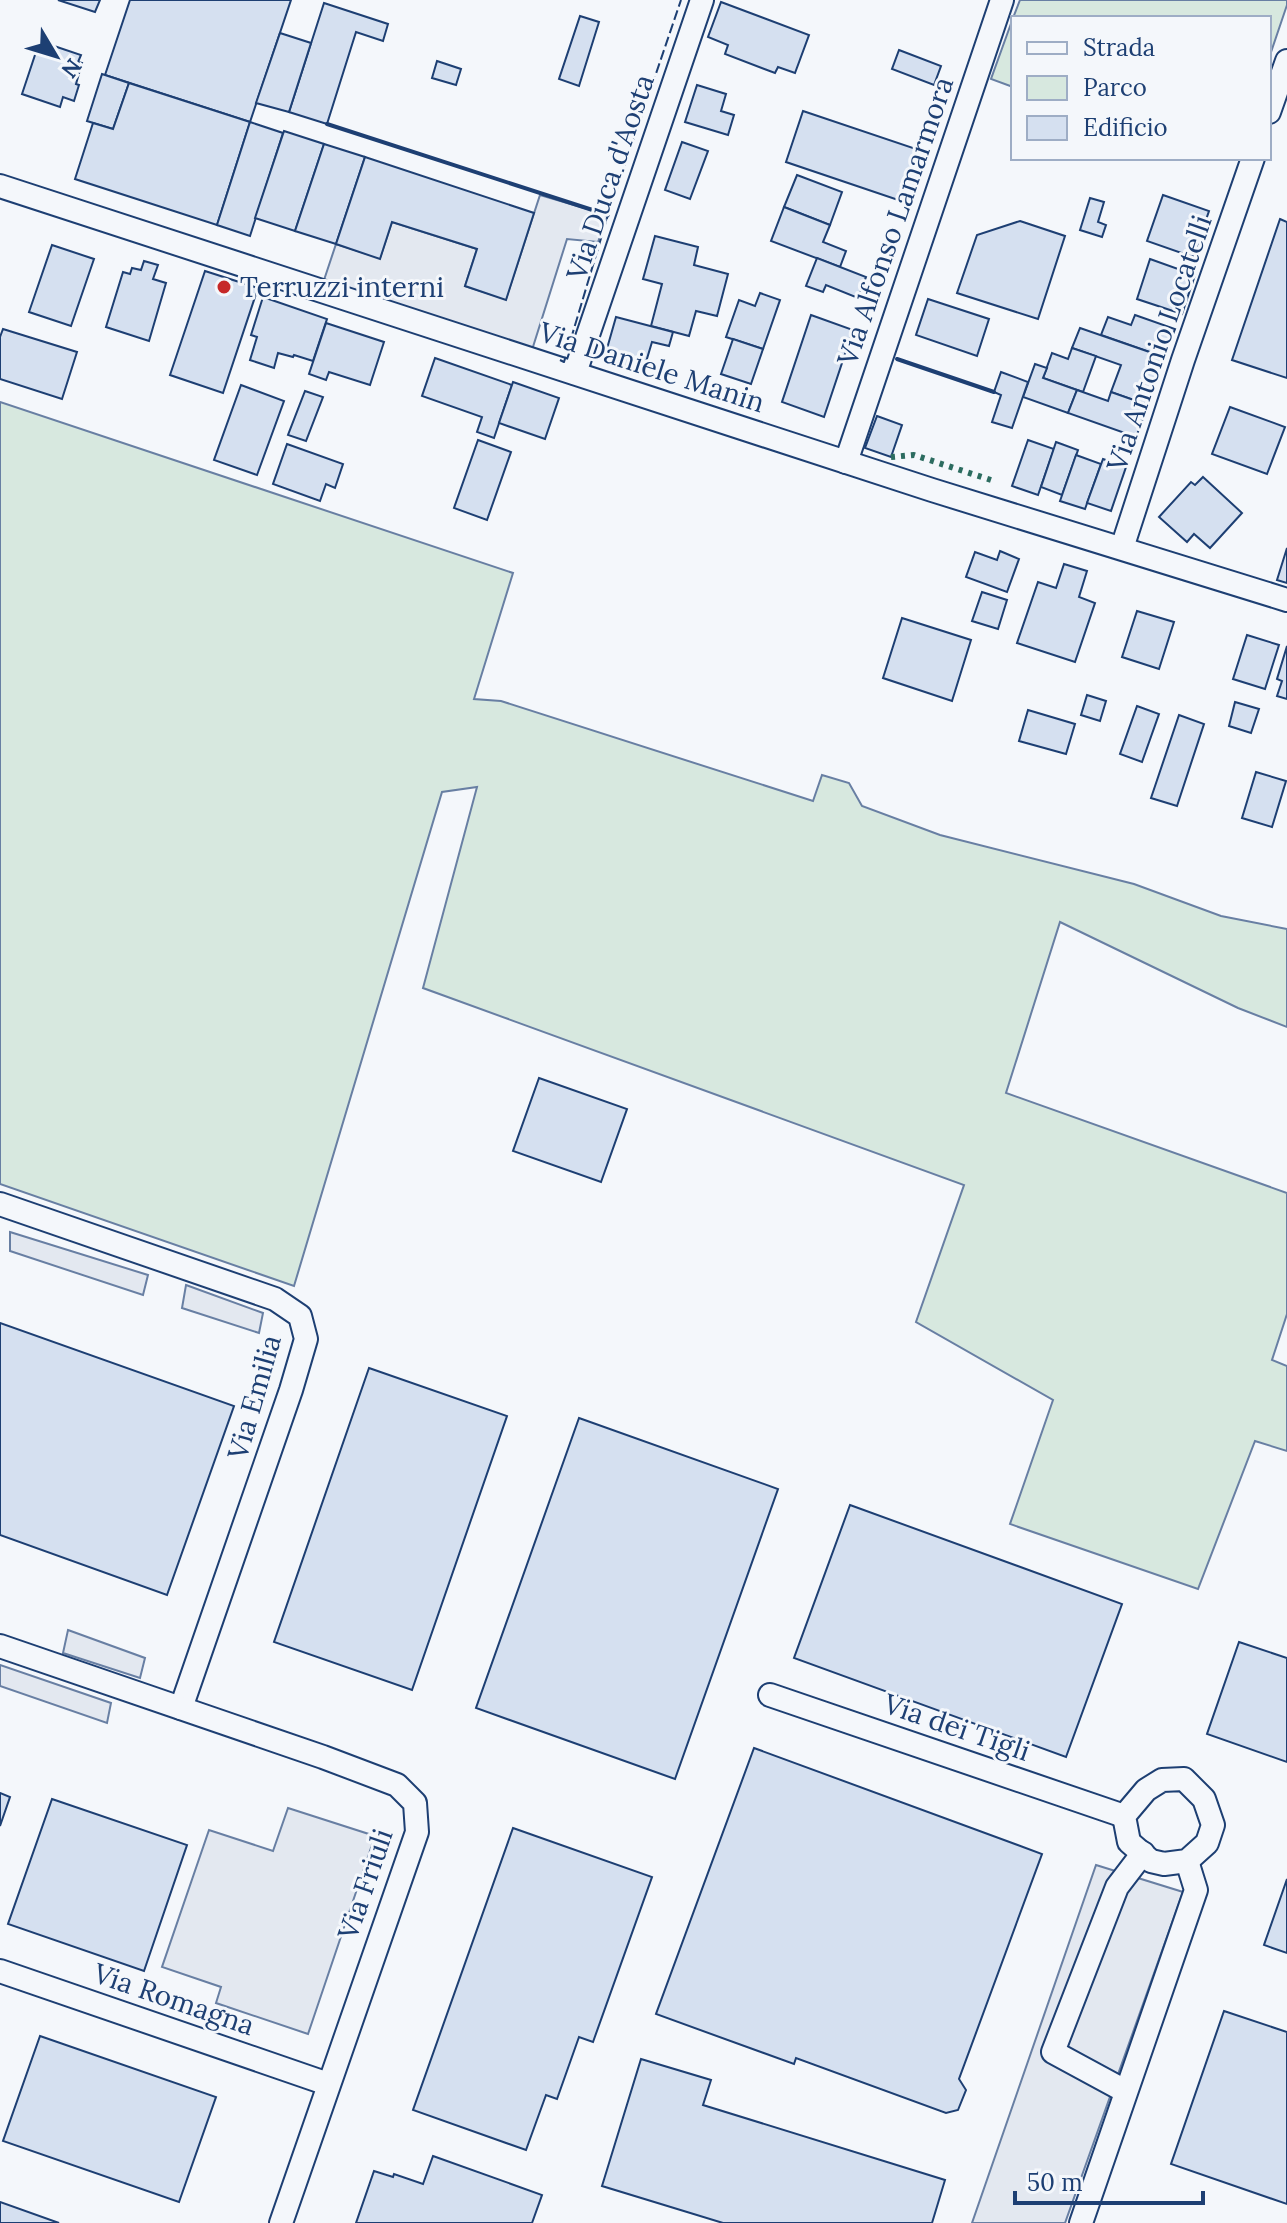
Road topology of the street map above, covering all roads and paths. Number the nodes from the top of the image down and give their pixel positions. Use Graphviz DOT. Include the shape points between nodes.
graph roads {
  1 [pos="702,0"];
  2 [pos="1002,0"];
  3 [pos="1287,61"];
  4 [pos="1271,106"];
  5 [pos="1252,160"];
  6 [pos="0,186"];
  7 [pos="575,373"];
  8 [pos="846,462"];
  9 [pos="1122,548"];
  10 [pos="1287,600"];
  11 [pos="0,1204"];
  12 [pos="0,1646"];
  13 [pos="770,1695"];
  14 [pos="181,1708"];
  15 [pos="1124,1816"];
  16 [pos="1143,1853"];
  17 [pos="1187,1861"];
  18 [pos="0,1971"];
  19 [pos="328,2084"];
  20 [pos="1125,2091"];
  21 [pos="281,2223"];
  22 [pos="1081,2223"];
  1 -- 7 [label="street, Via Duca d'Aosta"];
  2 -- 8 [label="street, Via Alfonso Lamarmora"];
  3 -- 4 [label="street"];
  5 -- 9 [label="street, Via Antonio Locatelli"];
  6 -- 7 [label="street, Via Daniele Manin"];
  7 -- 8 [label="street, Via Daniele Manin"];
  8 -- 9 [label="street, Via Daniele Manin"];
  9 -- 10 [label="street, Via Daniele Manin"];
  11 -- 14 [label="street, Via Emilia" via="275,1299 300,1316 306,1339 291,1390"];
  12 -- 14 [label="street, Via Friuli"];
  13 -- 15 [label="street, Via dei Tigli"];
  14 -- 19 [label="street, Via Friuli" via="397,1785 415,1803 417,1832"];
  15 -- 16 [label="street" via="1129,1842"];
  15 -- 17 [label="street" via="1162,1780 1184,1779 1204,1799 1213,1825 1207,1843"];
  16 -- 17 [label="street" via="1164,1864"];
  16 -- 20 [label="street" via="1117,1887 1053,2052"];
  17 -- 20 [label="street" via="1196,1890"];
  18 -- 19 [label="street, Via Romagna"];
  19 -- 21 [label="street, Via Friuli"];
  20 -- 22 [label="street"];
}
